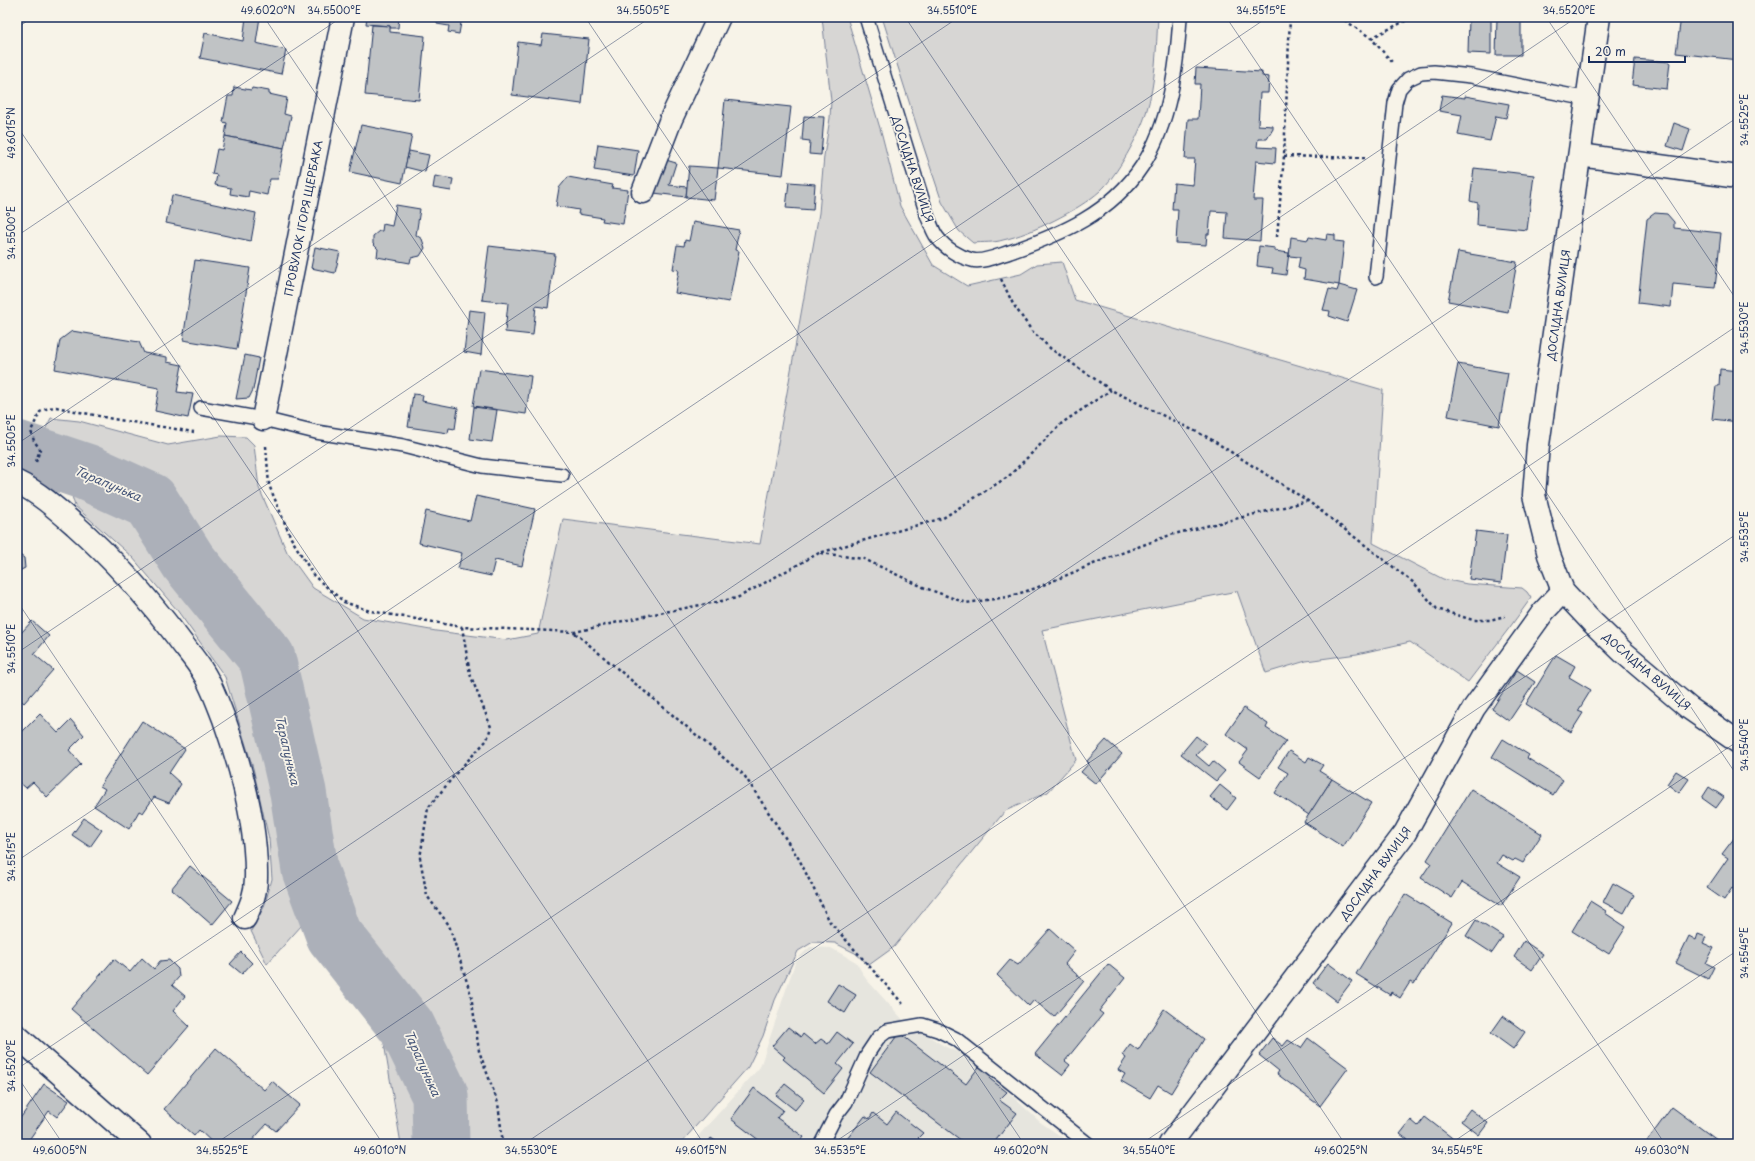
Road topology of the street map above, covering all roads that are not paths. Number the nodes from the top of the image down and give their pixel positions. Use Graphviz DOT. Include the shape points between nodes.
graph roads {
  1 [pos="342,17"];
  2 [pos="719,17"];
  3 [pos="866,17"];
  4 [pos="1180,17"];
  5 [pos="1599,17"];
  6 [pos="1588,99"];
  7 [pos="1580,155"];
  8 [pos="1738,177"];
  9 [pos="643,192"];
  10 [pos="1376,277"];
  11 [pos="201,408"];
  12 [pos="263,419"];
  13 [pos="562,475"];
  14 [pos="17,482"];
  15 [pos="1562,591"];
  16 [pos="1738,742"];
  17 [pos="245,918"];
  18 [pos="17,1036"];
  19 [pos="140,1144"];
  20 [pos="820,1144"];
  21 [pos="1088,1144"];
  22 [pos="1170,1144"];
  1 -- 12 [label="street, ПРОВУЛОК ІГОРЯ ЩЕРБАКА"];
  2 -- 9 [label="street" via="671,119"];
  3 -- 4 [label="lane, ДОСЛІДНА ВУЛИЦЯ" via="928,218 937,237 952,251 973,261 992,258 1024,247 1077,225 1118,195 1142,166 1163,124 1178,53"];
  5 -- 6 [label="street, ДОСЛІДНА ВУЛИЦЯ"];
  6 -- 7 [label="street, ДОСЛІДНА ВУЛИЦЯ"];
  6 -- 10 [label="lane" via="1472,76 1428,72 1408,79 1399,89 1395,103"];
  7 -- 8 [label="street"];
  7 -- 15 [label="street, ДОСЛІДНА ВУЛИЦЯ" via="1538,445 1534,495 1548,555"];
  11 -- 12 [label="lane"];
  12 -- 13 [label="lane" via="316,432 403,446 482,466"];
  14 -- 17 [label="street" via="28,487 64,515 107,554 155,607 204,672 232,743 252,820 256,879 253,899"];
  15 -- 16 [label="street, ДОСЛІДНА ВУЛИЦЯ" via="1623,652 1689,708"];
  15 -- 22 [label="street, ДОСЛІДНА ВУЛИЦЯ" via="1544,611 1474,708 1405,833"];
  18 -- 19 [label="street"];
  20 -- 21 [label="lane" via="846,1102 868,1053 878,1038 887,1031 922,1025 956,1039"];
}
